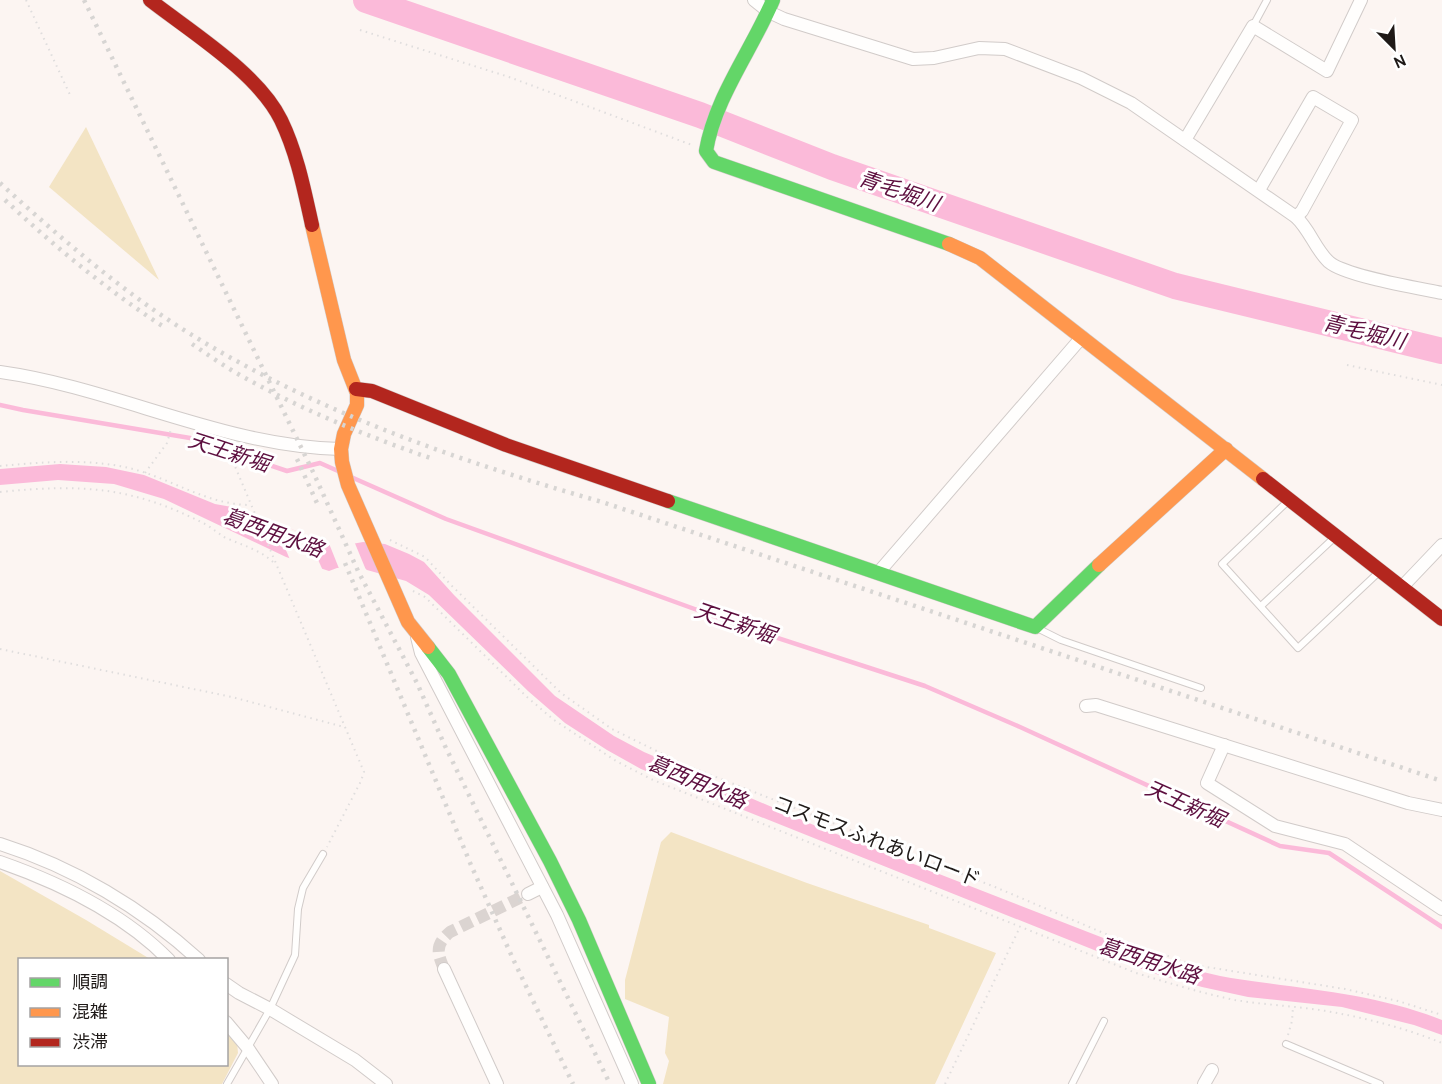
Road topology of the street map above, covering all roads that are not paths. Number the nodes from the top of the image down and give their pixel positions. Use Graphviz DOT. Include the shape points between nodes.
graph roads {
  1 [pos="150,0"];
  2 [pos="754,0"];
  3 [pos="1267,0"];
  4 [pos="1361,0"];
  5 [pos="771,6"];
  6 [pos="1253,26"];
  7 [pos="1185,140"];
  8 [pos="1259,190"];
  9 [pos="1296,217"];
  10 [pos="1442,293"];
  11 [pos="1082,336"];
  12 [pos="0,372"];
  13 [pos="356,389"];
  14 [pos="1226,449"];
  15 [pos="340,456"];
  16 [pos="1289,500"];
  17 [pos="1335,536"];
  18 [pos="1442,545"];
  19 [pos="1380,571"];
  20 [pos="878,573"];
  21 [pos="1402,587"];
  22 [pos="1261,606"];
  23 [pos="1442,619"];
  24 [pos="1035,627"];
  25 [pos="416,634"];
  26 [pos="1201,688"];
  27 [pos="1086,706"];
  28 [pos="1224,746"];
  29 [pos="1442,810"];
  30 [pos="0,844"];
  31 [pos="323,855"];
  32 [pos="0,862"];
  33 [pos="542,887"];
  34 [pos="528,894"];
  35 [pos="1442,909"];
  36 [pos="167,958"];
  37 [pos="197,958"];
  38 [pos="444,969"];
  39 [pos="228,985"];
  40 [pos="270,1009"];
  41 [pos="1104,1021"];
  42 [pos="228,1024"];
  43 [pos="1286,1044"];
  44 [pos="247,1047"];
  45 [pos="1212,1070"];
  46 [pos="227,1084"];
  47 [pos="272,1084"];
  48 [pos="386,1084"];
  49 [pos="497,1084"];
  50 [pos="632,1084"];
  51 [pos="649,1084"];
  52 [pos="1072,1084"];
  53 [pos="1204,1084"];
  54 [pos="1380,1084"];
  1 -- 13 [label="street" via="239,69 280,118 297,159 344,360"];
  2 -- 5 [label="street"];
  3 -- 6 [label="lane"];
  4 -- 6 [label="street" via="1327,71"];
  5 -- 7 [label="street" via="784,19 913,59 979,48 1005,49 1081,78 1131,103"];
  5 -- 11 [label="street" via="723,99 707,148 714,162 969,252"];
  6 -- 7 [label="street"];
  7 -- 8 [label="street"];
  8 -- 9 [label="street"];
  8 -- 9 [label="street" via="1313,96 1352,120"];
  9 -- 10 [label="street" via="1324,257 1342,270"];
  11 -- 14 [label="street"];
  11 -- 20 [label="street"];
  12 -- 15 [label="street" via="32,376 174,418"];
  13 -- 15 [label="street" via="357,404 341,442"];
  13 -- 20 [label="street" via="372,391 506,445"];
  14 -- 16 [label="street"];
  14 -- 24 [label="street"];
  15 -- 25 [label="street" via="371,540"];
  16 -- 17 [label="street"];
  16 -- 22 [label="lane" via="1222,564"];
  17 -- 19 [label="street"];
  17 -- 22 [label="lane"];
  18 -- 21 [label="street"];
  19 -- 21 [label="street"];
  19 -- 22 [label="lane" via="1298,648"];
  20 -- 24 [label="street"];
  21 -- 23 [label="street"];
  24 -- 26 [label="lane" via="1061,640"];
  25 -- 33 [label="street" via="421,653"];
  25 -- 51 [label="street" via="449,674 550,861"];
  27 -- 28 [label="street" via="1096,705"];
  28 -- 29 [label="street"];
  28 -- 35 [label="street" via="1208,783 1275,826 1345,844"];
  30 -- 37 [label="street" via="72,873 145,916"];
  31 -- 40 [label="lane" via="303,888 295,956"];
  32 -- 36 [label="street" via="71,892 154,944"];
  33 -- 34 [label="street"];
  33 -- 50 [label="street"];
  38 -- 49 [label="street"];
  39 -- 40 [label="street"];
  40 -- 44 [label="lane"];
  40 -- 48 [label="street" via="356,1060"];
  41 -- 52 [label="lane"];
  42 -- 44 [label="street"];
  43 -- 54 [label="lane"];
  44 -- 46 [label="lane"];
  44 -- 47 [label="street"];
  45 -- 53 [label="street"];
}
